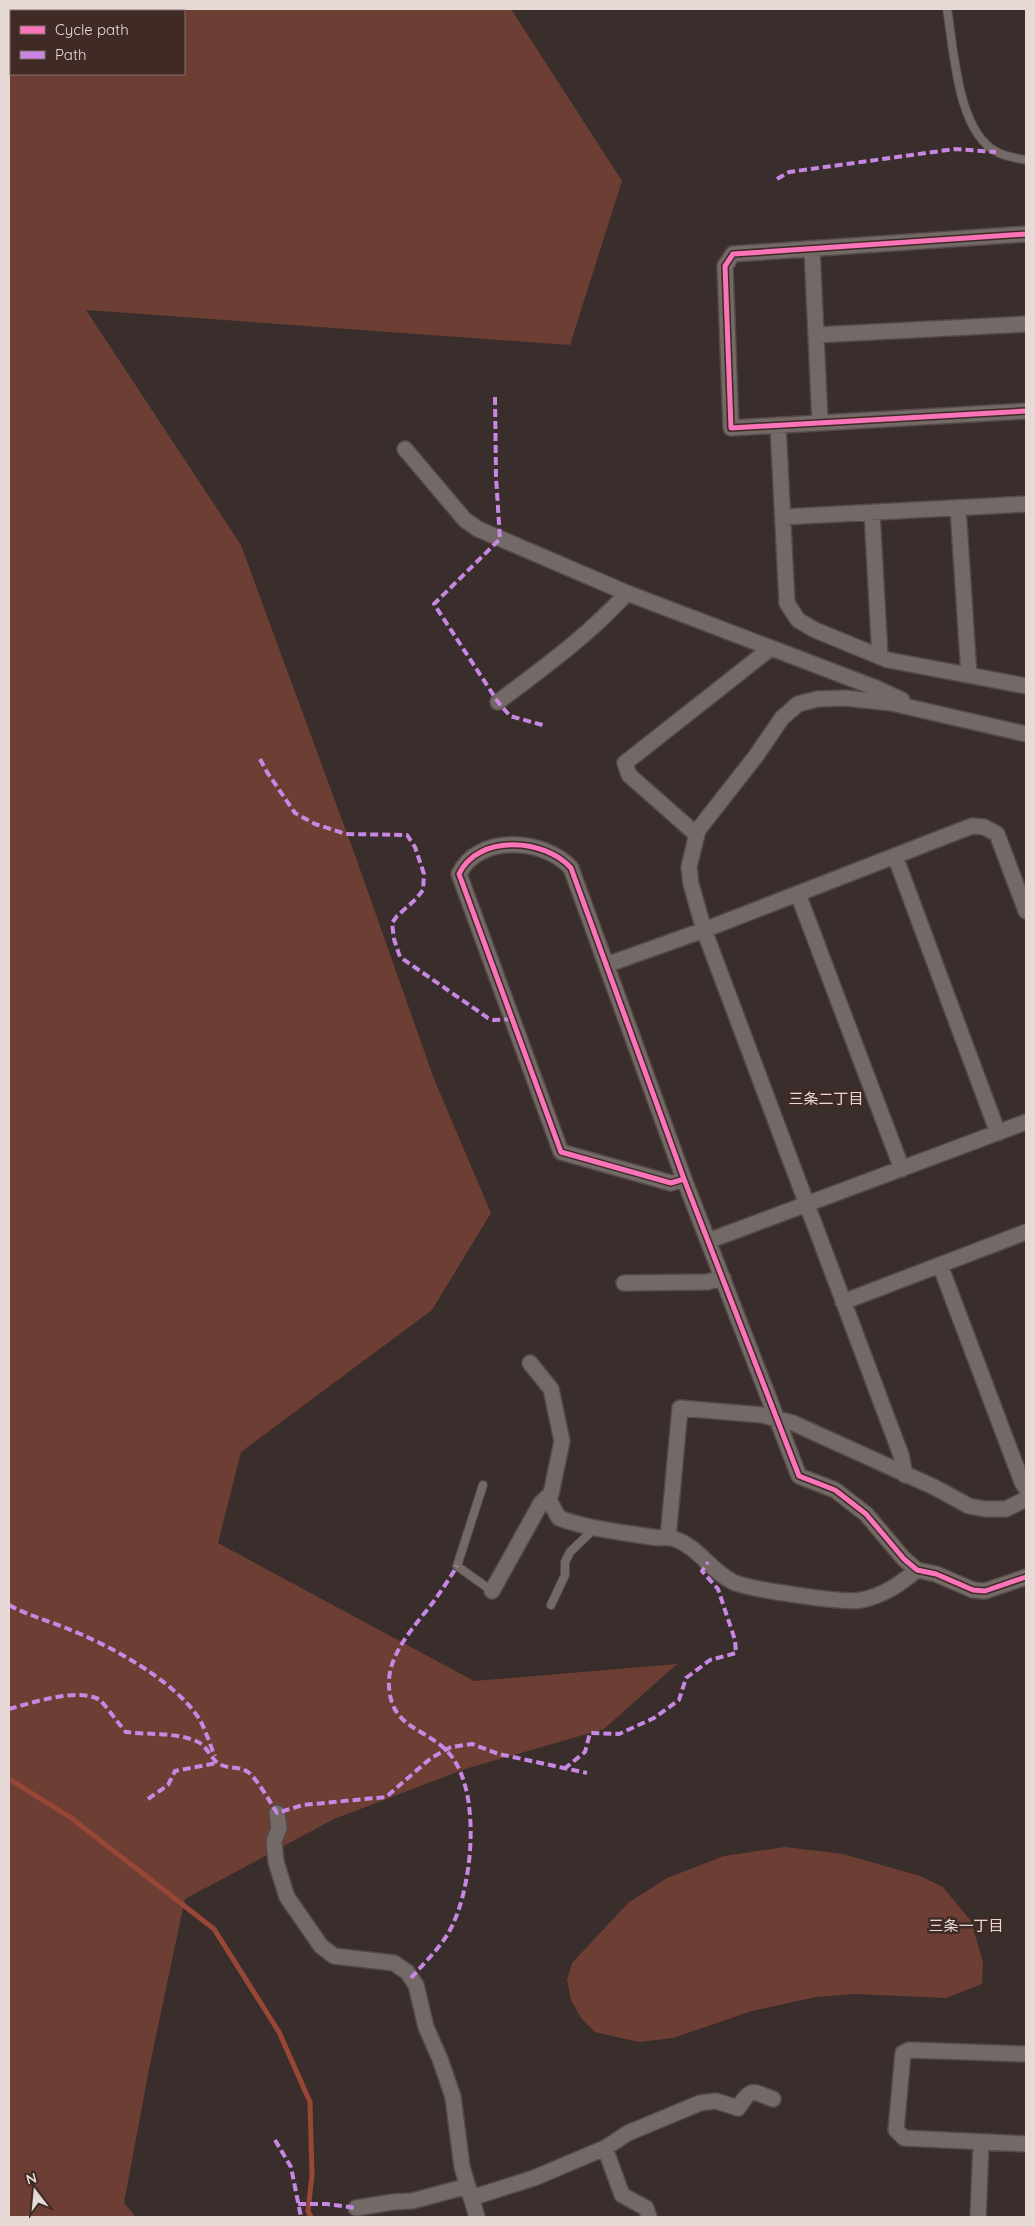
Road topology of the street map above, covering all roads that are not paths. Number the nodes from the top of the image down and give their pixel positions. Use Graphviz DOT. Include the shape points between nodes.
graph roads {
  1 [pos="947,9"];
  2 [pos="1026,160"];
  3 [pos="1026,234"];
  4 [pos="812,248"];
  5 [pos="1026,324"];
  6 [pos="816,335"];
  7 [pos="1026,412"];
  8 [pos="820,422"];
  9 [pos="778,425"];
  10 [pos="405,449"];
  11 [pos="1026,504"];
  12 [pos="958,508"];
  13 [pos="872,512"];
  14 [pos="783,517"];
  15 [pos="627,593"];
  16 [pos="770,648"];
  17 [pos="880,657"];
  18 [pos="968,675"];
  19 [pos="1026,686"];
  20 [pos="498,702"];
  21 [pos="922,709"];
  22 [pos="1026,734"];
  23 [pos="697,835"];
  24 [pos="895,856"];
  25 [pos="798,894"];
  26 [pos="1025,906"];
  27 [pos="704,930"];
  28 [pos="606,966"];
  29 [pos="1026,1122"];
  30 [pos="998,1133"];
  31 [pos="902,1169"];
  32 [pos="684,1179"];
  33 [pos="806,1204"];
  34 [pos="1026,1232"];
  35 [pos="708,1241"];
  36 [pos="940,1265"];
  37 [pos="722,1278"];
  38 [pos="624,1283"];
  39 [pos="843,1302"];
  40 [pos="530,1363"];
  41 [pos="777,1419"];
  42 [pos="906,1475"];
  43 [pos="483,1485"];
  44 [pos="1026,1488"];
  45 [pos="547,1497"];
  46 [pos="1026,1499"];
  47 [pos="595,1528"];
  48 [pos="668,1538"];
  49 [pos="917,1570"];
  50 [pos="1026,1577"];
  51 [pos="492,1590"];
  52 [pos="551,1605"];
  53 [pos="277,1813"];
  54 [pos="1026,2054"];
  55 [pos="773,2099"];
  56 [pos="981,2143"];
  57 [pos="1026,2144"];
  58 [pos="605,2148"];
  59 [pos="469,2192"];
  60 [pos="356,2208"];
  61 [pos="477,2217"];
  62 [pos="649,2217"];
  63 [pos="978,2217"];
  1 -- 2 [label="lane" via="968,119 982,142 996,152"];
  3 -- 4 [label="street"];
  4 -- 6 [label="street"];
  4 -- 9 [label="street" via="733,254 725,266 731,428"];
  5 -- 6 [label="street"];
  6 -- 8 [label="street"];
  7 -- 8 [label="street"];
  8 -- 9 [label="street"];
  9 -- 14 [label="street"];
  10 -- 15 [label="street" via="465,520 478,529"];
  11 -- 12 [label="street"];
  12 -- 13 [label="street"];
  12 -- 18 [label="street"];
  13 -- 14 [label="street"];
  13 -- 17 [label="street"];
  14 -- 17 [label="street" via="787,603 792,612 798,620 815,630"];
  15 -- 16 [label="street"];
  15 -- 20 [label="street" via="568,649"];
  16 -- 21 [label="street"];
  16 -- 23 [label="street" via="625,763 629,775"];
  17 -- 18 [label="street"];
  18 -- 19 [label="street"];
  21 -- 22 [label="street"];
  21 -- 23 [label="street" via="845,698 817,699 798,704 782,718"];
  23 -- 27 [label="street" via="690,867 691,884"];
  24 -- 25 [label="street"];
  24 -- 26 [label="street" via="972,826 984,827 997,834"];
  24 -- 30 [label="street"];
  25 -- 27 [label="street"];
  25 -- 31 [label="street"];
  27 -- 28 [label="street"];
  27 -- 33 [label="street"];
  28 -- 32 [label="street"];
  28 -- 32 [label="street" via="570,868 563,859 522,844 504,844 474,856 464,864 459,874 561,1152 671,1183"];
  29 -- 30 [label="street"];
  30 -- 31 [label="street"];
  31 -- 33 [label="street"];
  32 -- 35 [label="street"];
  33 -- 35 [label="street"];
  33 -- 39 [label="street"];
  34 -- 36 [label="street"];
  35 -- 37 [label="street"];
  36 -- 39 [label="street"];
  36 -- 44 [label="street"];
  37 -- 38 [label="street" via="707,1282"];
  37 -- 41 [label="street"];
  39 -- 42 [label="street"];
  40 -- 45 [label="street" via="551,1389 562,1441 551,1494"];
  41 -- 42 [label="street"];
  41 -- 48 [label="street" via="680,1408"];
  41 -- 49 [label="street" via="799,1476 835,1490 866,1514 904,1560"];
  42 -- 46 [label="street" via="969,1506 1006,1509"];
  43 -- 51 [label="lane" via="457,1566"];
  45 -- 47 [label="street" via="559,1518"];
  45 -- 51 [label="street"];
  47 -- 48 [label="street"];
  47 -- 52 [label="lane" via="570,1552 565,1562 565,1575"];
  48 -- 49 [label="street" via="674,1538 703,1557 733,1582 785,1593 858,1601 884,1594"];
  49 -- 50 [label="street" via="984,1591"];
  53 -- 59 [label="street" via="276,1862 287,1897 322,1946 334,1956 394,1963 407,1972 416,1985 426,2026 453,2097 462,2167"];
  54 -- 56 [label="street" via="909,2050 903,2053 896,2130 899,2134 904,2138"];
  55 -- 58 [label="street" via="754,2092 748,2093 738,2108 716,2100 700,2103 628,2133"];
  56 -- 57 [label="street"];
  56 -- 63 [label="street"];
  58 -- 59 [label="street" via="534,2178"];
  58 -- 62 [label="street" via="622,2195 646,2208"];
  59 -- 60 [label="street"];
  59 -- 61 [label="street"];
}
